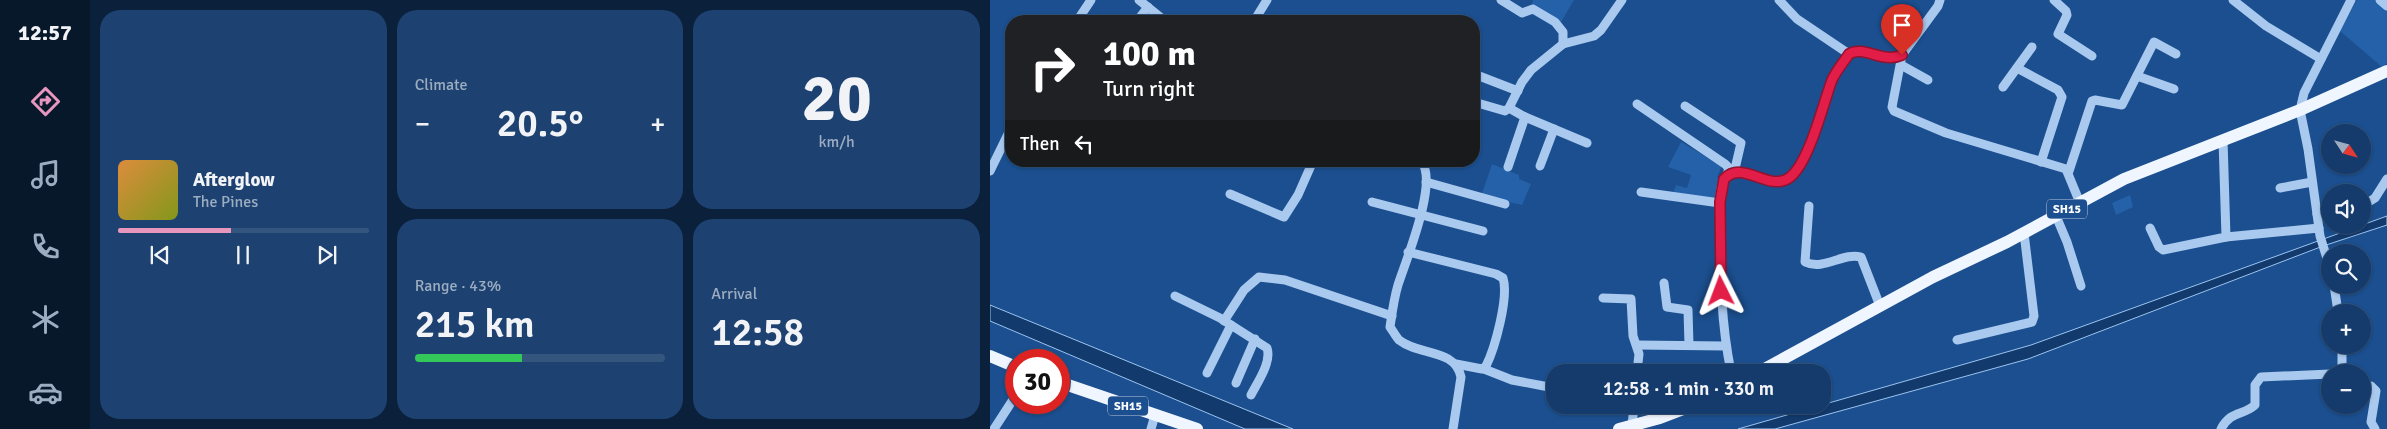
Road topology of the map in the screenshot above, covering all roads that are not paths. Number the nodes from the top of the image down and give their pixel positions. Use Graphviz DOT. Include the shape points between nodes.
graph roads {
  1 [pos="1091,0"];
  2 [pos="1267,0"];
  3 [pos="1501,0"];
  4 [pos="1622,0"];
  5 [pos="1779,0"];
  6 [pos="1940,0"];
  7 [pos="2054,0"];
  8 [pos="2232,0"];
  9 [pos="2351,0"];
  10 [pos="2380,0"];
  11 [pos="1144,3"];
  12 [pos="2387,6"];
  13 [pos="1081,15"];
  14 [pos="1139,15"];
  15 [pos="1159,15"];
  16 [pos="1258,15"];
  17 [pos="1563,44"];
  18 [pos="2032,47"];
  19 [pos="1849,54"];
  20 [pos="2176,54"];
  21 [pos="2092,56"];
  22 [pos="2321,59"];
  23 [pos="1901,60"];
  24 [pos="2017,68"];
  25 [pos="2387,71"];
  26 [pos="1480,76"];
  27 [pos="2137,76"];
  28 [pos="1928,80"];
  29 [pos="2003,87"];
  30 [pos="2174,89"];
  31 [pos="1518,91"];
  32 [pos="1480,102"];
  33 [pos="1637,104"];
  34 [pos="1685,106"];
  35 [pos="1509,108"];
  36 [pos="2300,110"];
  37 [pos="1525,117"];
  38 [pos="1554,129"];
  39 [pos="1005,140"];
  40 [pos="2223,140"];
  41 [pos="1587,143"];
  42 [pos="2041,162"];
  43 [pos="1540,166"];
  44 [pos="1310,167"];
  45 [pos="1426,167"];
  46 [pos="1508,167"];
  47 [pos="990,171"];
  48 [pos="2069,171"];
  49 [pos="1731,174"];
  50 [pos="2387,178"];
  51 [pos="1426,182"];
  52 [pos="2312,182"];
  53 [pos="2280,188"];
  54 [pos="1641,192"];
  55 [pos="1230,194"];
  56 [pos="2371,200"];
  57 [pos="1372,202"];
  58 [pos="1720,202"];
  59 [pos="2080,203"];
  60 [pos="1505,204"];
  61 [pos="1809,206"];
  62 [pos="2321,213"];
  63 [pos="2317,214"];
  64 [pos="1421,216"];
  65 [pos="2056,216"];
  66 [pos="2150,228"];
  67 [pos="1483,231"];
  68 [pos="2319,232"];
  69 [pos="2024,233"];
  70 [pos="2226,237"];
  71 [pos="2322,244"];
  72 [pos="1408,252"];
  73 [pos="1664,283"];
  74 [pos="2080,286"];
  75 [pos="1175,296"];
  76 [pos="1604,298"];
  77 [pos="1880,306"];
  78 [pos="1392,316"];
  79 [pos="1228,323"];
  80 [pos="1255,339"];
  81 [pos="1957,340"];
  82 [pos="1637,345"];
  83 [pos="1689,345"];
  84 [pos="1725,346"];
  85 [pos="990,356"];
  86 [pos="1005,362"];
  87 [pos="1456,364"];
  88 [pos="1638,364"];
  89 [pos="1729,364"];
  90 [pos="1775,364"];
  91 [pos="1484,369"];
  92 [pos="1207,373"];
  93 [pos="2321,374"];
  94 [pos="1236,383"];
  95 [pos="1070,386"];
  96 [pos="2371,386"];
  97 [pos="1546,387"];
  98 [pos="1251,396"];
  99 [pos="1005,412"];
  100 [pos="1633,414"];
  101 [pos="1667,414"];
  102 [pos="1156,415"];
  103 [pos="1632,426"];
  104 [pos="994,429"];
  105 [pos="1151,429"];
  106 [pos="1197,429"];
  107 [pos="1453,429"];
  108 [pos="1618,429"];
  109 [pos="2221,429"];
  110 [pos="2375,429"];
  1 -- 13 [label="street"];
  2 -- 16 [label="street"];
  3 -- 17 [label="street" via="1522,13 1533,9 1554,22 1563,32"];
  4 -- 17 [label="street" via="1594,36"];
  5 -- 19 [label="street" via="1803,24"];
  6 -- 23 [label="street"];
  7 -- 21 [label="street" via="2068,15 2058,34"];
  8 -- 22 [label="street" via="2266,26"];
  9 -- 22 [label="street"];
  10 -- 12 [label="street"];
  11 -- 14 [label="street"];
  11 -- 15 [label="street"];
  17 -- 31 [label="street" via="1531,70"];
  18 -- 24 [label="street"];
  19 -- 23 [label="street" via="1859,52"];
  19 -- 49 [label="street" via="1833,78 1808,149 1794,172 1781,181 1769,181 1751,173"];
  20 -- 27 [label="street" via="2154,42"];
  22 -- 36 [label="street" via="2304,93"];
  23 -- 28 [label="street"];
  23 -- 42 [label="street" via="1892,107 1894,111 1946,133"];
  24 -- 29 [label="street"];
  24 -- 42 [label="street" via="2058,90 2062,97"];
  25 -- 36 [label="main road, SH15"];
  26 -- 31 [label="street"];
  27 -- 30 [label="street"];
  27 -- 48 [label="street" via="2122,105 2095,100 2090,103"];
  31 -- 35 [label="street"];
  32 -- 35 [label="street" via="1501,110"];
  33 -- 49 [label="street" via="1725,164"];
  34 -- 49 [label="street" via="1741,143"];
  35 -- 37 [label="street"];
  36 -- 40 [label="main road, SH15"];
  36 -- 52 [label="street"];
  37 -- 38 [label="street"];
  37 -- 46 [label="street"];
  38 -- 41 [label="street"];
  38 -- 43 [label="street"];
  39 -- 47 [label="street"];
  40 -- 59 [label="main road, SH15" via="2124,179"];
  40 -- 70 [label="street"];
  42 -- 48 [label="street"];
  44 -- 55 [label="street" via="1284,217"];
  45 -- 51 [label="street"];
  48 -- 59 [label="street"];
  49 -- 58 [label="street" via="1722,183"];
  50 -- 56 [label="street"];
  51 -- 60 [label="street"];
  51 -- 64 [label="street"];
  52 -- 53 [label="street"];
  52 -- 63 [label="street"];
  54 -- 58 [label="street"];
  57 -- 64 [label="street"];
  58 -- 84 [label="street"];
  59 -- 65 [label="main road, SH15"];
  61 -- 77 [label="street" via="1805,262 1825,264 1861,257"];
  62 -- 63 [label="street"];
  63 -- 68 [label="street"];
  64 -- 67 [label="street"];
  64 -- 72 [label="street"];
  65 -- 69 [label="main road, SH15"];
  65 -- 74 [label="street"];
  66 -- 70 [label="street" via="2163,250"];
  68 -- 70 [label="street"];
  68 -- 71 [label="street"];
  69 -- 77 [label="main road, SH15"];
  69 -- 81 [label="street" via="2034,316 2032,322"];
  72 -- 78 [label="street"];
  72 -- 91 [label="street" via="1503,278 1506,292 1502,313"];
  73 -- 83 [label="street" via="1666,307 1688,310"];
  75 -- 79 [label="street"];
  76 -- 82 [label="street" via="1630,299 1633,336"];
  77 -- 90 [label="main road, SH15"];
  78 -- 79 [label="street" via="1292,282 1259,277 1244,290"];
  78 -- 87 [label="street" via="1390,327 1399,339"];
  79 -- 80 [label="street"];
  79 -- 92 [label="street"];
  80 -- 94 [label="street"];
  80 -- 98 [label="street" via="1267,348 1269,354"];
  82 -- 83 [label="street"];
  82 -- 88 [label="street"];
  83 -- 84 [label="street"];
  84 -- 89 [label="street"];
  85 -- 86 [label="main road"];
  87 -- 91 [label="street"];
  87 -- 107 [label="street" via="1461,377"];
  91 -- 97 [label="street" via="1512,380"];
  93 -- 109 [label="street" via="2260,377 2255,385 2253,407 2234,414"];
  95 -- 102 [label="main road, SH15"];
  96 -- 110 [label="street" via="2376,391 2371,422"];
  99 -- 104 [label="street"];
  100 -- 103 [label="street"];
  101 -- 103 [label="main road"];
  102 -- 105 [label="street"];
  102 -- 106 [label="main road, SH15"];
  103 -- 108 [label="main road"];
}
